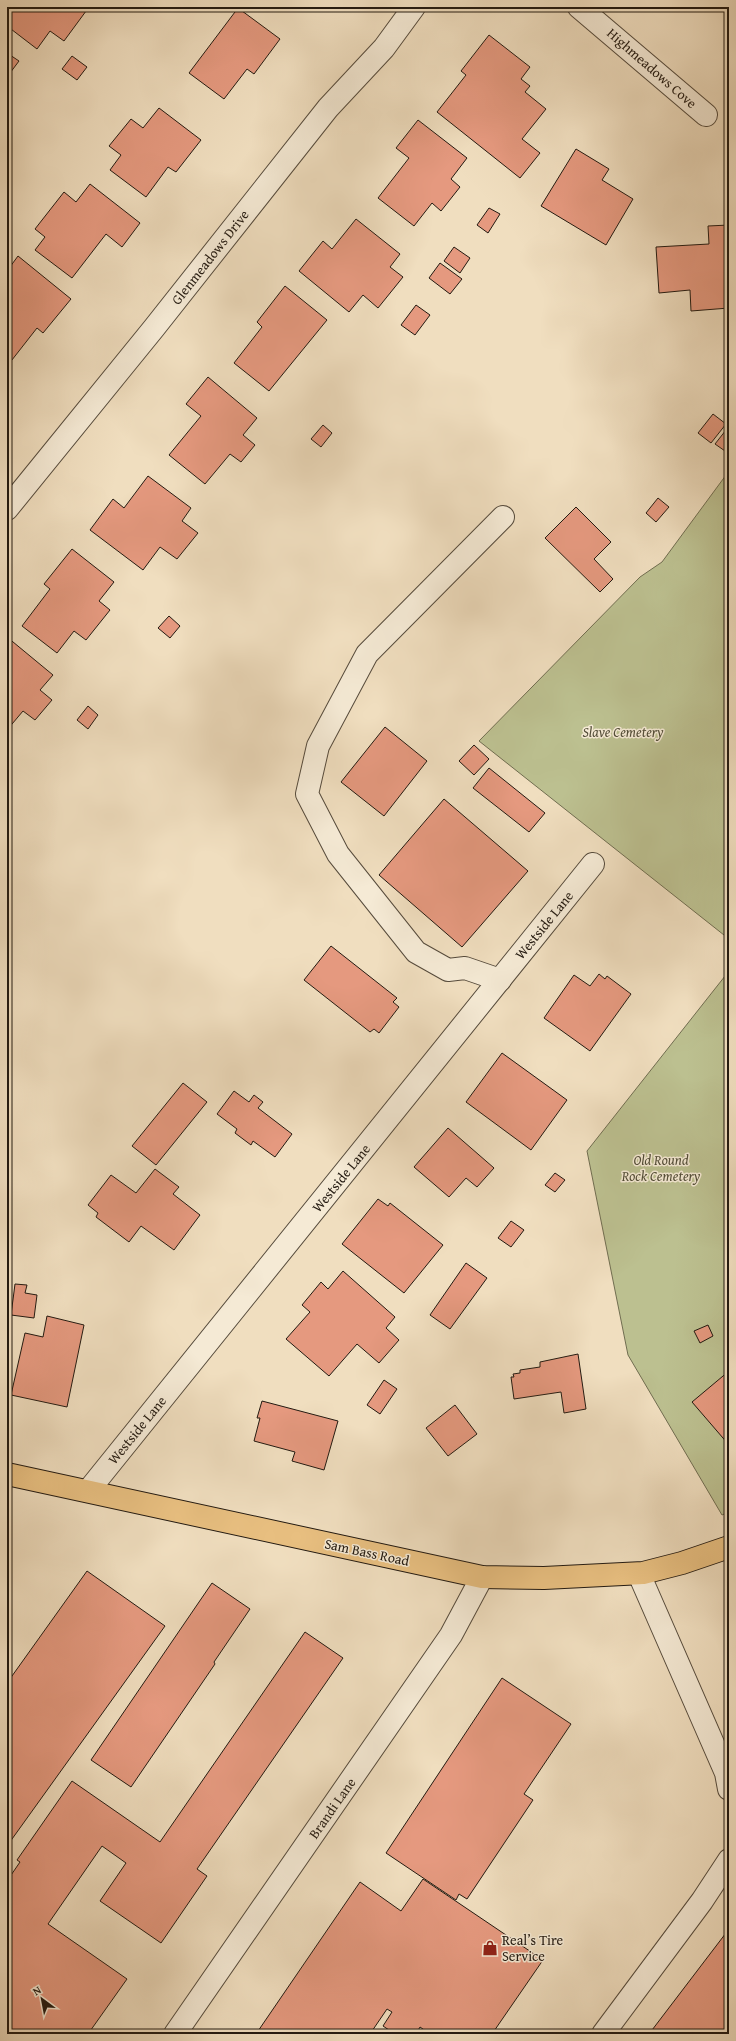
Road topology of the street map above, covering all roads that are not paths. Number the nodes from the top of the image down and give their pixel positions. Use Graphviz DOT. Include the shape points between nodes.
graph roads {
  1 [pos="414,7"];
  2 [pos="578,7"];
  3 [pos="706,115"];
  4 [pos="7,509"];
  5 [pos="503,517"];
  6 [pos="593,864"];
  7 [pos="500,980"];
  8 [pos="7,1474"];
  9 [pos="88,1491"];
  10 [pos="729,1546"];
  11 [pos="639,1574"];
  12 [pos="482,1577"];
  13 [pos="729,1789"];
  14 [pos="729,1860"];
  15 [pos="175,2034"];
  16 [pos="603,2034"];
  1 -- 4 [label="street, Glenmeadows Drive" via="384,48 328,108"];
  2 -- 3 [label="street, Highmeadows Cove"];
  5 -- 7 [label="street" via="367,654 318,746 307,794 338,854 416,952 448,970 465,968"];
  6 -- 7 [label="street, Westside Lane"];
  7 -- 9 [label="street, Westside Lane"];
  8 -- 9 [label="main road, Sam Bass Road"];
  9 -- 12 [label="main road, Sam Bass Road"];
  10 -- 11 [label="main road, Sam Bass Road" via="682,1563"];
  11 -- 12 [label="main road, Sam Bass Road" via="544,1578"];
  11 -- 13 [label="street" via="726,1773"];
  12 -- 15 [label="street, Brandi Lane" via="451,1634"];
  14 -- 16 [label="street" via="702,1901"];
}
